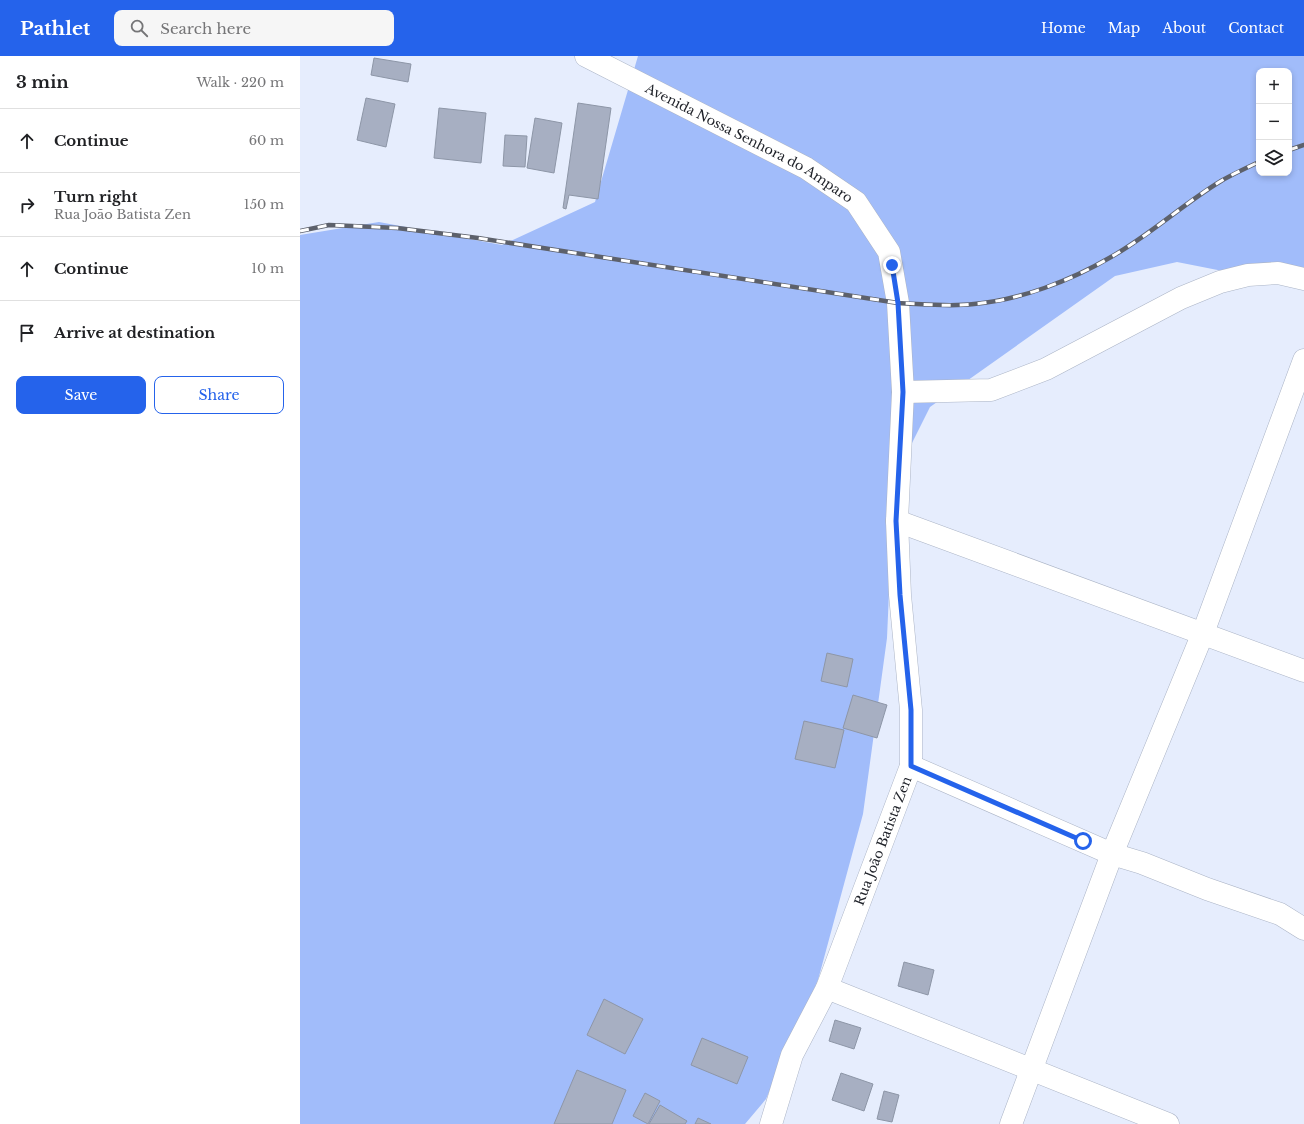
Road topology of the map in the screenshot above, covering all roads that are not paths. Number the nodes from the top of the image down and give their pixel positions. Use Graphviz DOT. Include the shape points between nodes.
graph roads {
  1 [pos="599,58"];
  2 [pos="1304,278"];
  3 [pos="898,303"];
  4 [pos="1304,360"];
  5 [pos="903,392"];
  6 [pos="1296,409"];
  7 [pos="896,521"];
  8 [pos="1203,633"];
  9 [pos="1304,671"];
  10 [pos="911,766"];
  11 [pos="1112,854"];
  12 [pos="1304,929"];
  13 [pos="827,988"];
  14 [pos="1031,1070"];
  15 [pos="771,1124"];
  16 [pos="1010,1124"];
  17 [pos="1168,1124"];
  1 -- 3 [label="street, Avenida Nossa Senhora do Amparo" via="806,168 856,202 889,252"];
  2 -- 5 [label="street" via="1278,273 1248,275 1220,282 1181,298 1046,369 991,390"];
  3 -- 5 [label="street, Rua João Batista Zen"];
  4 -- 6 [label="street"];
  5 -- 7 [label="street, Rua João Batista Zen"];
  6 -- 8 [label="street"];
  7 -- 8 [label="street"];
  7 -- 10 [label="street, Rua João Batista Zen" via="911,710"];
  8 -- 9 [label="street"];
  8 -- 11 [label="street"];
  10 -- 11 [label="street"];
  10 -- 13 [label="street, Rua João Batista Zen"];
  11 -- 12 [label="street" via="1142,862 1280,914"];
  11 -- 14 [label="street"];
  13 -- 14 [label="street"];
  13 -- 15 [label="street, Rua João Batista Zen" via="792,1055"];
  14 -- 16 [label="street"];
  14 -- 17 [label="street"];
}
